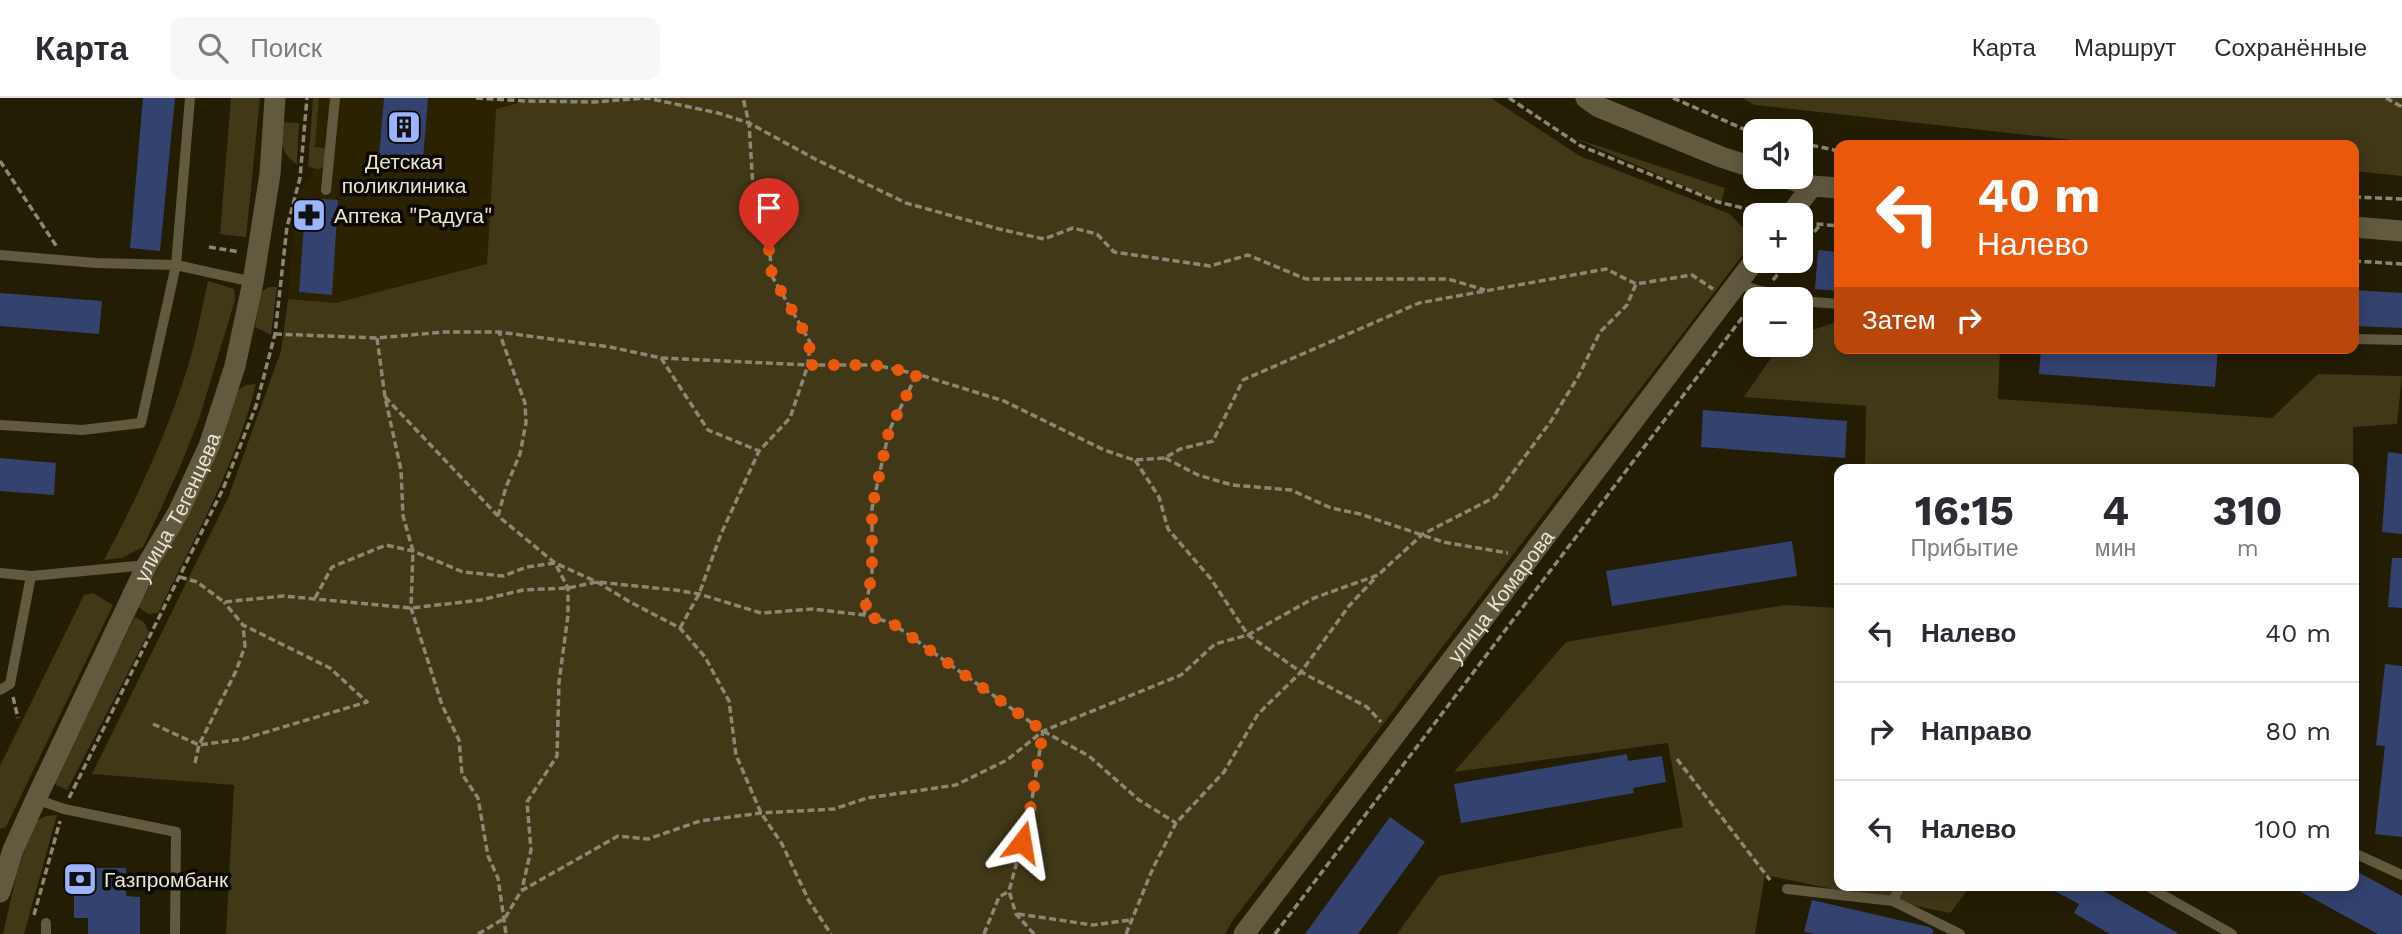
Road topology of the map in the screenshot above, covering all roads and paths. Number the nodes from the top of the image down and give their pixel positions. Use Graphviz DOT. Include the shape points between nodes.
graph roads {
  1 [pos="190,98"];
  2 [pos="275,98"];
  3 [pos="335,98"];
  4 [pos="476,98"];
  5 [pos="743,98"];
  6 [pos="1508,98"];
  7 [pos="1586,98"];
  8 [pos="1673,98"];
  9 [pos="2386,98"];
  10 [pos="2402,107"];
  11 [pos="750,122"];
  12 [pos="1743,129"];
  13 [pos="1813,146"];
  14 [pos="1834,150"];
  15 [pos="0,161"];
  16 [pos="1743,164"];
  17 [pos="1813,186"];
  18 [pos="1834,188"];
  19 [pos="1810,189"];
  20 [pos="326,190"];
  21 [pos="2359,197"];
  22 [pos="2402,199"];
  23 [pos="1799,203"];
  24 [pos="1743,208"];
  25 [pos="1813,224"];
  26 [pos="1820,225"];
  27 [pos="1834,226"];
  28 [pos="2359,227"];
  29 [pos="2402,231"];
  30 [pos="1813,233"];
  31 [pos="0,255"];
  32 [pos="67,261"];
  33 [pos="2359,261"];
  34 [pos="2402,264"];
  35 [pos="176,265"];
  36 [pos="1746,273"];
  37 [pos="253,282"];
  38 [pos="1636,284"];
  39 [pos="1485,290"];
  40 [pos="1732,292"];
  41 [pos="1743,293"];
  42 [pos="1813,302"];
  43 [pos="1834,304"];
  44 [pos="1743,316"];
  45 [pos="499,332"];
  46 [pos="275,334"];
  47 [pos="377,338"];
  48 [pos="2359,339"];
  49 [pos="2402,340"];
  50 [pos="661,358"];
  51 [pos="808,365"];
  52 [pos="917,374"];
  53 [pos="385,397"];
  54 [pos="0,425"];
  55 [pos="759,451"];
  56 [pos="1165,458"];
  57 [pos="1134,460"];
  58 [pos="498,516"];
  59 [pos="1423,534"];
  60 [pos="413,551"];
  61 [pos="1531,557"];
  62 [pos="555,563"];
  63 [pos="147,565"];
  64 [pos="0,573"];
  65 [pos="1378,575"];
  66 [pos="31,576"];
  67 [pos="180,577"];
  68 [pos="597,582"];
  69 [pos="568,588"];
  70 [pos="699,594"];
  71 [pos="315,598"];
  72 [pos="224,602"];
  73 [pos="411,608"];
  74 [pos="864,615"];
  75 [pos="243,625"];
  76 [pos="680,628"];
  77 [pos="1248,635"];
  78 [pos="1301,672"];
  79 [pos="5,687"];
  80 [pos="18,718"];
  81 [pos="153,724"];
  82 [pos="1043,731"];
  83 [pos="1395,736"];
  84 [pos="200,745"];
  85 [pos="1677,758"];
  86 [pos="195,763"];
  87 [pos="36,799"];
  88 [pos="761,813"];
  89 [pos="1176,823"];
  90 [pos="6,847"];
  91 [pos="2359,855"];
  92 [pos="2402,875"];
  93 [pos="1770,880"];
  94 [pos="1787,889"];
  95 [pos="521,891"];
  96 [pos="1009,891"];
  97 [pos="1898,891"];
  98 [pos="2156,891"];
  99 [pos="0,892"];
  100 [pos="1893,901"];
  101 [pos="1016,914"];
  102 [pos="505,918"];
  103 [pos="1130,920"];
  104 [pos="175,934"];
  105 [pos="478,934"];
  106 [pos="506,934"];
  107 [pos="831,934"];
  108 [pos="984,934"];
  109 [pos="1034,934"];
  110 [pos="1126,934"];
  111 [pos="1244,934"];
  112 [pos="1275,934"];
  113 [pos="1960,934"];
  114 [pos="2232,934"];
  1 -- 35 [label="lane"];
  2 -- 37 [label="main road, улица Тегенцева" via="270,174"];
  3 -- 20 [label="lane"];
  4 -- 11 [label="path" via="552,102 647,98"];
  5 -- 11 [label="path"];
  6 -- 24 [label="path" via="1581,146"];
  7 -- 16 [label="main road"];
  8 -- 12 [label="path"];
  9 -- 10 [label="path"];
  11 -- 39 [label="path" via="906,203 999,229 1044,239 1073,228 1097,234 1114,251 1210,265 1248,255 1306,279 1448,279"];
  11 -- 51 [label="path" via="753,188 767,224 772,275 810,342"];
  13 -- 14 [label="path"];
  15 -- 32 [label="path"];
  17 -- 18 [label="main road"];
  19 -- 23 [label="main road"];
  21 -- 22 [label="path"];
  25 -- 26 [label="path"];
  26 -- 27 [label="path"];
  26 -- 30 [label="path"];
  28 -- 29 [label="main road"];
  31 -- 32 [label="lane"];
  32 -- 35 [label="lane"];
  33 -- 34 [label="path"];
  35 -- 37 [label="lane"];
  35 -- 54 [label="lane" via="141,423 82,430"];
  36 -- 40 [label="main road, улица Комарова"];
  37 -- 63 [label="main road, улица Тегенцева" via="235,366 209,446"];
  38 -- 39 [label="path" via="1606,269"];
  38 -- 40 [label="path" via="1692,275"];
  38 -- 59 [label="path" via="1627,305 1600,332 1551,421 1494,497"];
  39 -- 56 [label="path" via="1419,303 1243,380 1213,441"];
  40 -- 41 [label="lane"];
  40 -- 61 [label="main road, улица Комарова"];
  42 -- 43 [label="lane"];
  44 -- 112 [label="path"];
  45 -- 47 [label="path"];
  45 -- 50 [label="path"];
  45 -- 58 [label="path" via="525,403 526,423"];
  46 -- 47 [label="path"];
  47 -- 53 [label="path"];
  48 -- 49 [label="lane"];
  50 -- 51 [label="path"];
  50 -- 55 [label="path" via="708,430"];
  51 -- 52 [label="path" via="875,365"];
  51 -- 55 [label="path" via="790,418"];
  52 -- 57 [label="path" via="1004,401"];
  52 -- 74 [label="path" via="889,431 872,508 872,574"];
  53 -- 58 [label="path"];
  53 -- 60 [label="path"];
  55 -- 70 [label="path"];
  56 -- 57 [label="path"];
  56 -- 59 [label="path" via="1198,475 1232,485 1291,490 1331,508"];
  57 -- 77 [label="path" via="1159,497 1168,529 1211,579"];
  58 -- 62 [label="path"];
  59 -- 61 [label="path" via="1443,542"];
  59 -- 65 [label="path"];
  60 -- 62 [label="path" via="463,572 503,576"];
  60 -- 71 [label="path" via="386,545 332,567"];
  60 -- 73 [label="path"];
  61 -- 83 [label="main road, улица Комарова"];
  62 -- 68 [label="path"];
  62 -- 69 [label="path"];
  63 -- 66 [label="lane"];
  63 -- 87 [label="main road, улица Тегенцева"];
  64 -- 66 [label="lane"];
  65 -- 77 [label="path" via="1314,598"];
  65 -- 78 [label="path"];
  66 -- 79 [label="lane"];
  67 -- 72 [label="path" via="197,582"];
  68 -- 69 [label="path"];
  68 -- 70 [label="path"];
  68 -- 76 [label="path"];
  69 -- 73 [label="path" via="523,590"];
  69 -- 95 [label="path" via="557,756 527,802 531,850"];
  70 -- 74 [label="path" via="761,613 813,609"];
  70 -- 76 [label="path"];
  71 -- 72 [label="path"];
  71 -- 73 [label="path"];
  72 -- 75 [label="path"];
  73 -- 102 [label="path" via="442,705 459,740 462,774 478,798"];
  74 -- 82 [label="path" via="892,623"];
  75 -- 84 [label="path" via="245,646"];
  75 -- 84 [label="path" via="330,668 367,702 243,739"];
  76 -- 88 [label="path" via="705,657 729,701 736,755"];
  77 -- 78 [label="path"];
  77 -- 82 [label="path" via="1215,644 1181,675"];
  78 -- 83 [label="path" via="1367,707"];
  78 -- 89 [label="path" via="1258,715 1224,772"];
  79 -- 80 [label="path"];
  81 -- 84 [label="path"];
  82 -- 88 [label="path" via="1007,760 956,785 834,809"];
  82 -- 89 [label="path" via="1089,755 1139,800"];
  82 -- 96 [label="path" via="1029,817"];
  83 -- 111 [label="main road, улица Комарова"];
  84 -- 86 [label="path"];
  85 -- 93 [label="path"];
  87 -- 90 [label="main road, улица Тегенцева"];
  87 -- 104 [label="lane" via="176,832"];
  88 -- 95 [label="path" via="700,821 648,839 618,836"];
  88 -- 107 [label="path"];
  89 -- 103 [label="path"];
  90 -- 99 [label="main road, улица Тегенцева"];
  91 -- 92 [label="lane"];
  94 -- 100 [label="lane"];
  95 -- 102 [label="path"];
  96 -- 101 [label="path"];
  96 -- 108 [label="path" via="999,897"];
  97 -- 100 [label="lane"];
  98 -- 114 [label="lane"];
  100 -- 113 [label="lane"];
  101 -- 103 [label="path" via="1093,925"];
  101 -- 109 [label="path"];
  102 -- 105 [label="path"];
  102 -- 106 [label="path"];
  103 -- 110 [label="path"];
}
